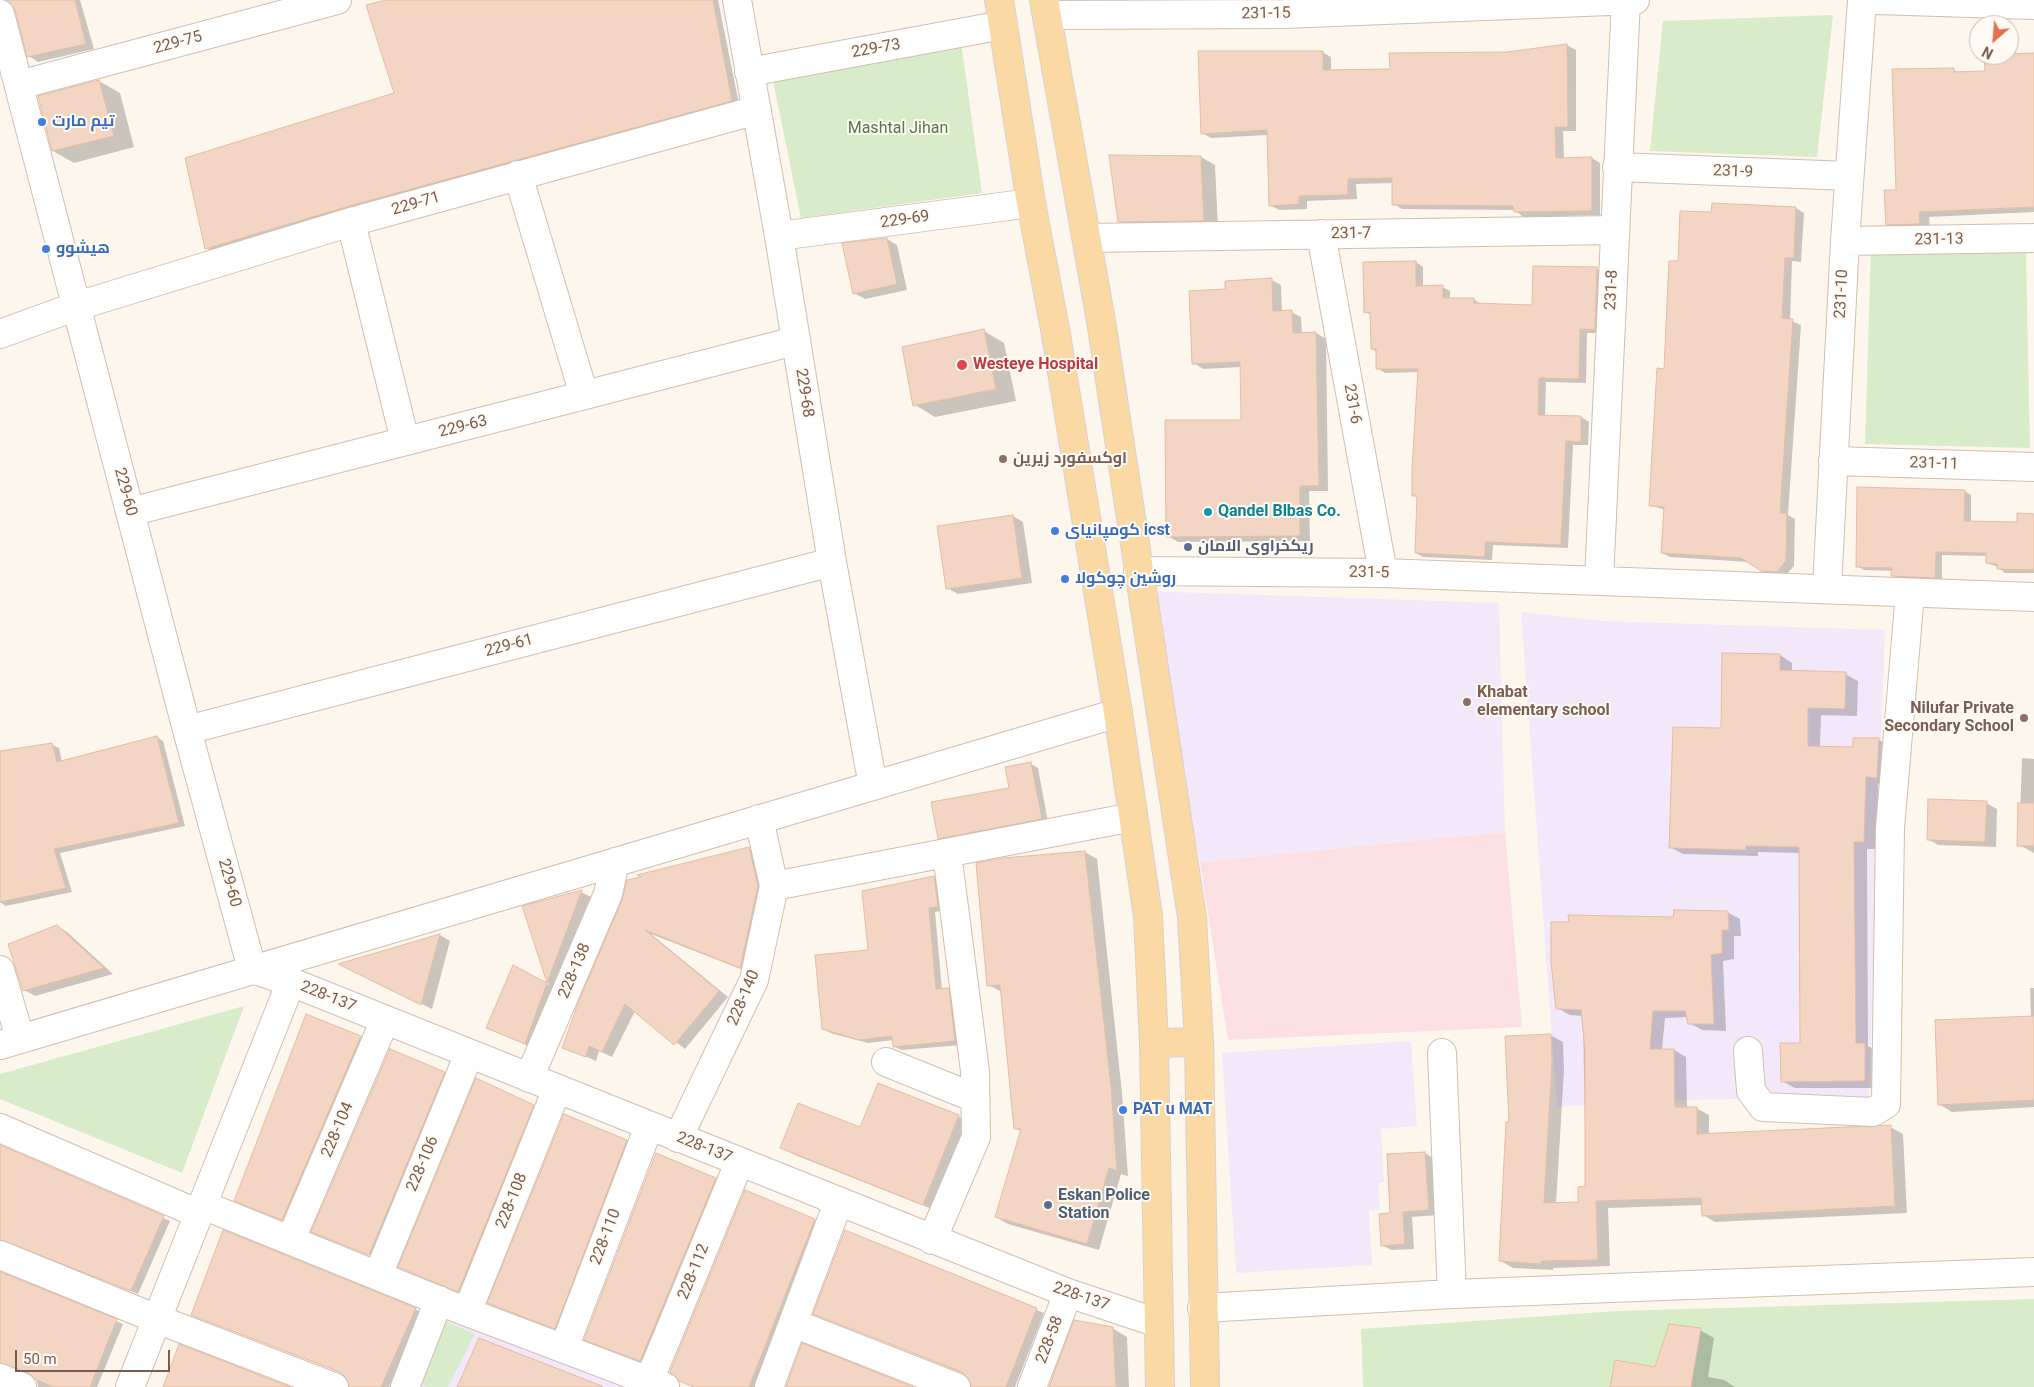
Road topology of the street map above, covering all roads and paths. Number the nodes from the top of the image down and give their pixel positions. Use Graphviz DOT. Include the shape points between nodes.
graph roads {
  1 [pos="337,0"];
  2 [pos="737,0"];
  3 [pos="1626,0"];
  4 [pos="1635,0"];
  5 [pos="1862,0"];
  6 [pos="1876,0"];
  7 [pos="2034,5"];
  8 [pos="1045,7"];
  9 [pos="1283,7"];
  10 [pos="1001,13"];
  11 [pos="0,14"];
  12 [pos="749,72"];
  13 [pos="19,85"];
  14 [pos="757,110"];
  15 [pos="1617,167"];
  16 [pos="518,175"];
  17 [pos="1849,176"];
  18 [pos="1031,202"];
  19 [pos="351,222"];
  20 [pos="1614,230"];
  21 [pos="1322,234"];
  22 [pos="779,236"];
  23 [pos="1088,238"];
  24 [pos="2034,238"];
  25 [pos="1845,241"];
  26 [pos="77,306"];
  27 [pos="0,334"];
  28 [pos="795,341"];
  29 [pos="584,395"];
  30 [pos="405,442"];
  31 [pos="1833,461"];
  32 [pos="2034,467"];
  33 [pos="130,512"];
  34 [pos="832,562"];
  35 [pos="1138,571"];
  36 [pos="1383,573"];
  37 [pos="1599,580"];
  38 [pos="1827,588"];
  39 [pos="1910,593"];
  40 [pos="2034,597"];
  41 [pos="1118,713"];
  42 [pos="187,730"];
  43 [pos="873,786"];
  44 [pos="1133,817"];
  45 [pos="759,819"];
  46 [pos="947,853"];
  47 [pos="615,862"];
  48 [pos="774,886"];
  49 [pos="252,969"];
  50 [pos="0,970"];
  51 [pos="291,982"];
  52 [pos="385,1020"];
  53 [pos="10,1041"];
  54 [pos="1199,1042"];
  55 [pos="1154,1043"];
  56 [pos="1748,1051"];
  57 [pos="1442,1053"];
  58 [pos="469,1054"];
  59 [pos="886,1062"];
  60 [pos="529,1078"];
  61 [pos="556,1089"];
  62 [pos="975,1098"];
  63 [pos="649,1126"];
  64 [pos="0,1128"];
  65 [pos="678,1138"];
  66 [pos="739,1163"];
  67 [pos="838,1202"];
  68 [pos="201,1209"];
  69 [pos="291,1239"];
  70 [pos="932,1240"];
  71 [pos="0,1255"];
  72 [pos="2034,1272"];
  73 [pos="378,1275"];
  74 [pos="1068,1294"];
  75 [pos="1452,1294"];
  76 [pos="439,1300"];
  77 [pos="1202,1308"];
  78 [pos="468,1312"];
  79 [pos="157,1319"];
  80 [pos="793,1323"];
  81 [pos="1158,1323"];
  82 [pos="564,1348"];
  83 [pos="0,1378"];
  84 [pos="657,1384"];
  85 [pos="22,1387"];
  86 [pos="130,1387"];
  87 [pos="334,1387"];
  88 [pos="405,1387"];
  89 [pos="769,1387"];
  90 [pos="956,1387"];
  91 [pos="1032,1387"];
  92 [pos="1160,1387"];
  93 [pos="1205,1387"];
  1 -- 13 [label="street, 229-75"];
  2 -- 12 [label="street, 229-68"];
  3 -- 4 [label="street, 231-15"];
  3 -- 9 [label="street, 231-15"];
  3 -- 15 [label="street, 231-8"];
  5 -- 17 [label="street, 231-10"];
  6 -- 7 [label="street"];
  8 -- 9 [label="street, 231-15"];
  8 -- 23 [label="main road"];
  10 -- 12 [label="street, 229-73"];
  10 -- 18 [label="main road"];
  11 -- 13 [label="street, 229-60"];
  12 -- 14 [label="street, 229-68"];
  13 -- 26 [label="street, 229-60"];
  14 -- 16 [label="street, 229-71"];
  14 -- 22 [label="street, 229-68"];
  15 -- 17 [label="street, 231-9"];
  15 -- 20 [label="street, 231-8"];
  16 -- 19 [label="street, 229-71"];
  16 -- 29 [label="street"];
  17 -- 25 [label="street, 231-10"];
  18 -- 22 [label="street, 229-69"];
  18 -- 41 [label="main road"];
  19 -- 26 [label="street, 229-71"];
  19 -- 30 [label="street"];
  20 -- 21 [label="street, 231-7"];
  20 -- 37 [label="street, 231-8"];
  21 -- 23 [label="street, 231-7"];
  21 -- 36 [label="street, 231-6"];
  22 -- 28 [label="street, 229-68"];
  23 -- 35 [label="main road"];
  24 -- 25 [label="street, 231-13"];
  25 -- 31 [label="street, 231-10"];
  26 -- 27 [label="street, 229-71"];
  26 -- 33 [label="street, 229-60"];
  28 -- 29 [label="street, 229-63"];
  28 -- 34 [label="street, 229-68"];
  29 -- 30 [label="street, 229-63"];
  30 -- 33 [label="street, 229-63"];
  31 -- 32 [label="street, 231-11"];
  31 -- 38 [label="street, 231-10"];
  33 -- 42 [label="street, 229-60"];
  34 -- 42 [label="street, 229-61"];
  34 -- 43 [label="street, 229-68"];
  35 -- 36 [label="street, 231-5"];
  35 -- 54 [label="main road" via="1192,917"];
  36 -- 37 [label="street, 231-5"];
  37 -- 38 [label="street, 231-5"];
  38 -- 39 [label="street, 231-5"];
  39 -- 40 [label="street, 231-5"];
  39 -- 56 [label="street" via="1890,828 1886,1104 1873,1112 1763,1107 1751,1091"];
  41 -- 43 [label="street"];
  41 -- 44 [label="main road"];
  42 -- 49 [label="street, 229-60"];
  43 -- 45 [label="street"];
  44 -- 46 [label="street"];
  44 -- 55 [label="main road" via="1148,916"];
  45 -- 47 [label="street"];
  45 -- 48 [label="street, 228-140"];
  46 -- 48 [label="street"];
  46 -- 62 [label="street" via="975,1071"];
  47 -- 49 [label="street"];
  47 -- 60 [label="street, 228-138" via="608,894"];
  48 -- 65 [label="street, 228-140" via="754,980"];
  49 -- 51 [label="street, 228-137"];
  49 -- 53 [label="street"];
  50 -- 53 [label="street"];
  51 -- 52 [label="street, 228-137"];
  51 -- 68 [label="street"];
  52 -- 58 [label="street, 228-137"];
  52 -- 69 [label="street, 228-104"];
  54 -- 55 [label="main road"];
  54 -- 77 [label="main road"];
  55 -- 81 [label="main road"];
  57 -- 75 [label="street"];
  58 -- 60 [label="street, 228-137"];
  58 -- 73 [label="street, 228-106"];
  59 -- 62 [label="street"];
  60 -- 61 [label="street, 228-137"];
  61 -- 63 [label="street, 228-137"];
  61 -- 78 [label="street, 228-108"];
  62 -- 70 [label="street" via="976,1137"];
  63 -- 65 [label="street, 228-137"];
  63 -- 82 [label="street, 228-110"];
  64 -- 68 [label="street"];
  65 -- 66 [label="street, 228-137"];
  66 -- 67 [label="street, 228-137"];
  66 -- 84 [label="street, 228-112"];
  67 -- 70 [label="street, 228-137"];
  67 -- 80 [label="street"];
  68 -- 69 [label="street"];
  68 -- 79 [label="street"];
  69 -- 73 [label="street"];
  70 -- 74 [label="street, 228-137"];
  71 -- 79 [label="street"];
  72 -- 75 [label="street"];
  73 -- 76 [label="street"];
  74 -- 81 [label="street, 228-137"];
  74 -- 91 [label="street, 228-58"];
  75 -- 77 [label="street"];
  76 -- 78 [label="street"];
  76 -- 88 [label="street"];
  77 -- 93 [label="main road"];
  78 -- 82 [label="street"];
  79 -- 86 [label="street"];
  79 -- 87 [label="street"];
  80 -- 89 [label="street"];
  80 -- 90 [label="street"];
  81 -- 92 [label="main road"];
  82 -- 84 [label="street"];
  83 -- 85 [label="street"];
}
